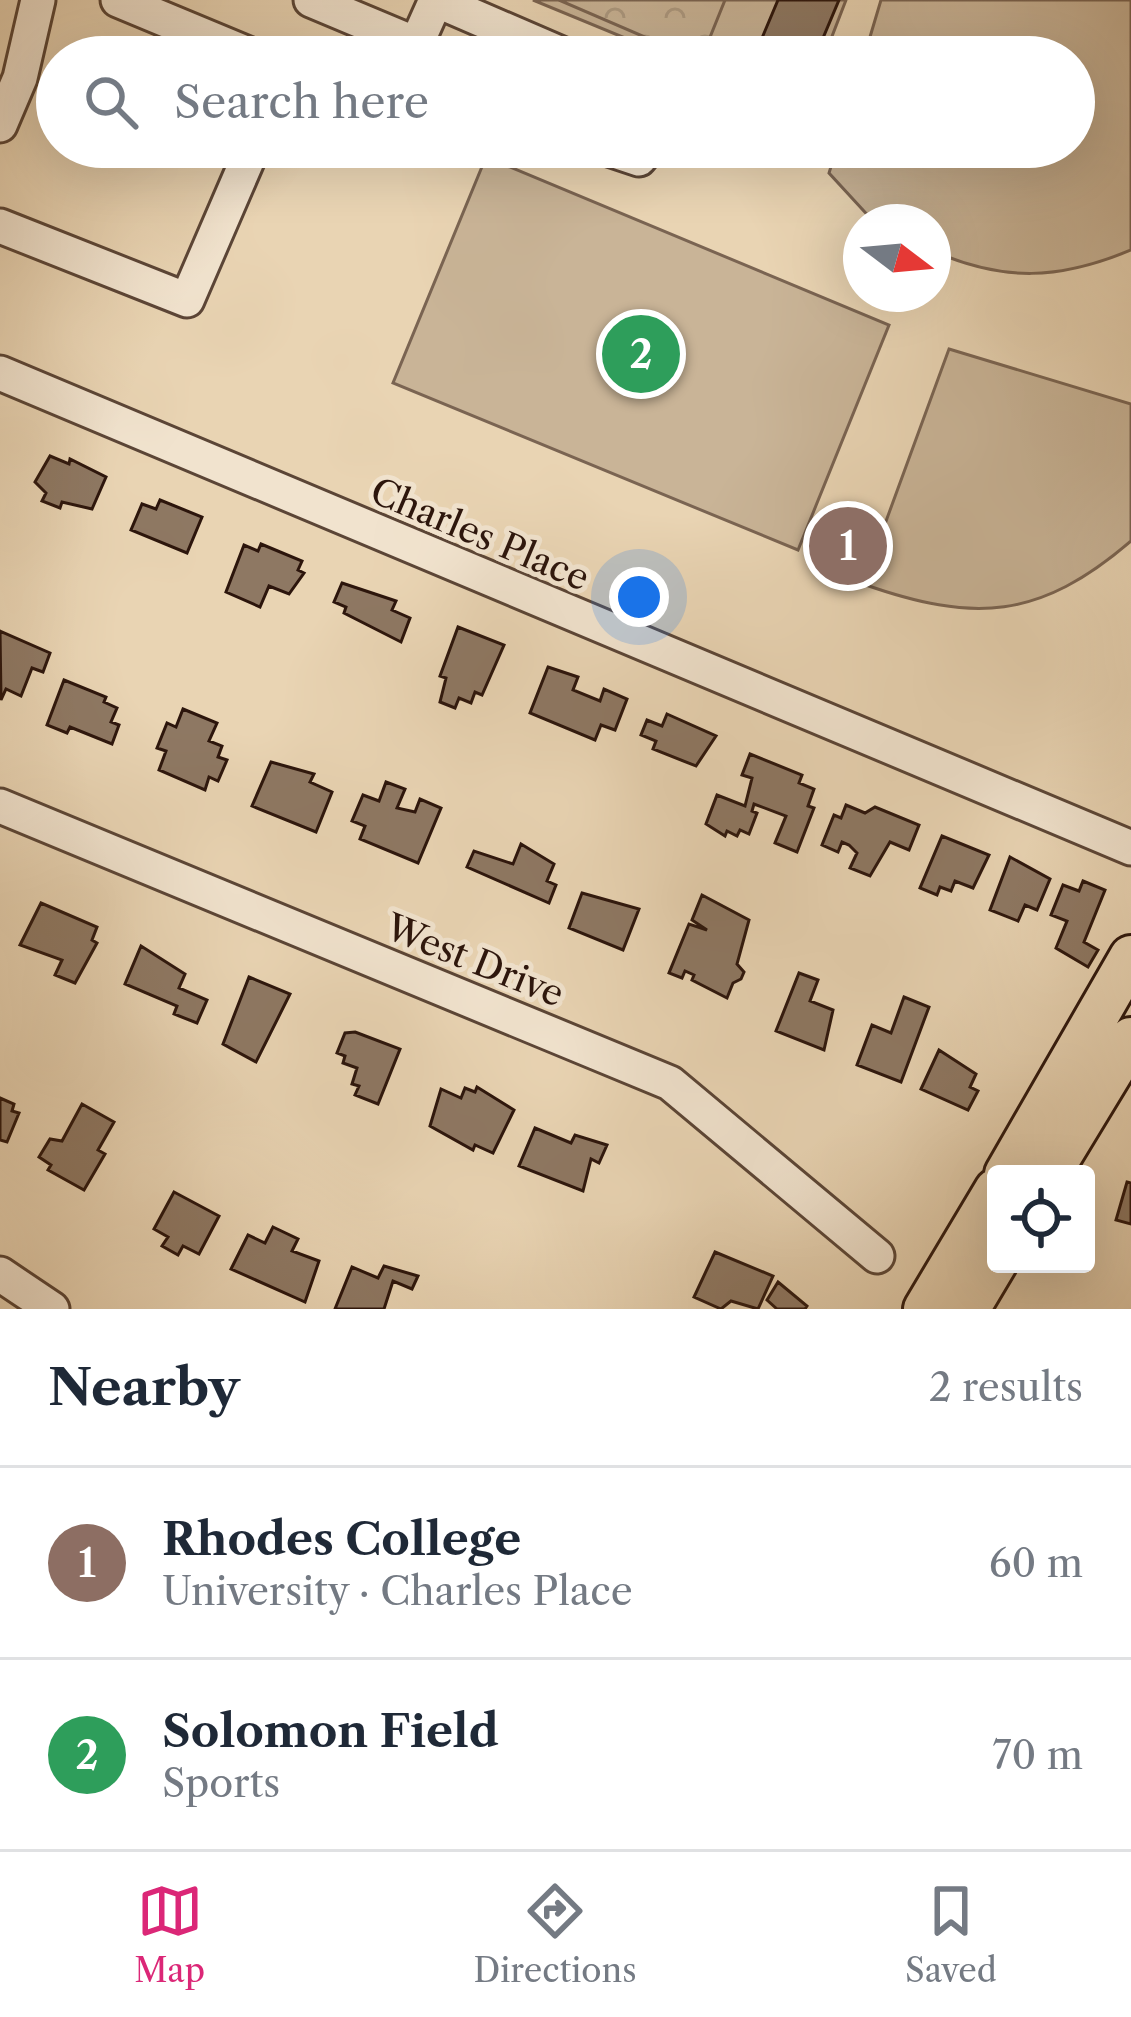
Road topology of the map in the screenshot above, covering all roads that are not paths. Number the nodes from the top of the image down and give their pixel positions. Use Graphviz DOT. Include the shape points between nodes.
graph roads {
  1 [pos="38,0"];
  2 [pos="118,0"];
  3 [pos="311,0"];
  4 [pos="205,36"];
  5 [pos="397,36"];
  6 [pos="420,36"];
  7 [pos="519,36"];
  8 [pos="0,125"];
  9 [pos="244,168"];
  10 [pos="0,226"];
  11 [pos="0,373"];
  12 [pos="0,806"];
  13 [pos="1131,848"];
  14 [pos="1131,958"];
  15 [pos="1115,1054"];
  16 [pos="1014,1165"];
  17 [pos="1054,1165"];
  18 [pos="987,1205"];
  19 [pos="877,1256"];
  20 [pos="989,1273"];
  21 [pos="0,1274"];
  22 [pos="52,1309"];
  23 [pos="925,1309"];
  24 [pos="968,1309"];
  1 -- 8 [label="street"];
  2 -- 4 [label="street"];
  3 -- 5 [label="street"];
  6 -- 7 [label="street" via="436,0"];
  9 -- 10 [label="street" via="187,300"];
  11 -- 13 [label="street, Charles Place"];
  12 -- 19 [label="street, West Drive" via="670,1083"];
  14 -- 15 [label="main road"];
  15 -- 16 [label="main road"];
  15 -- 17 [label="main road"];
  18 -- 23 [label="main road"];
  20 -- 24 [label="main road"];
  21 -- 22 [label="street"];
}
